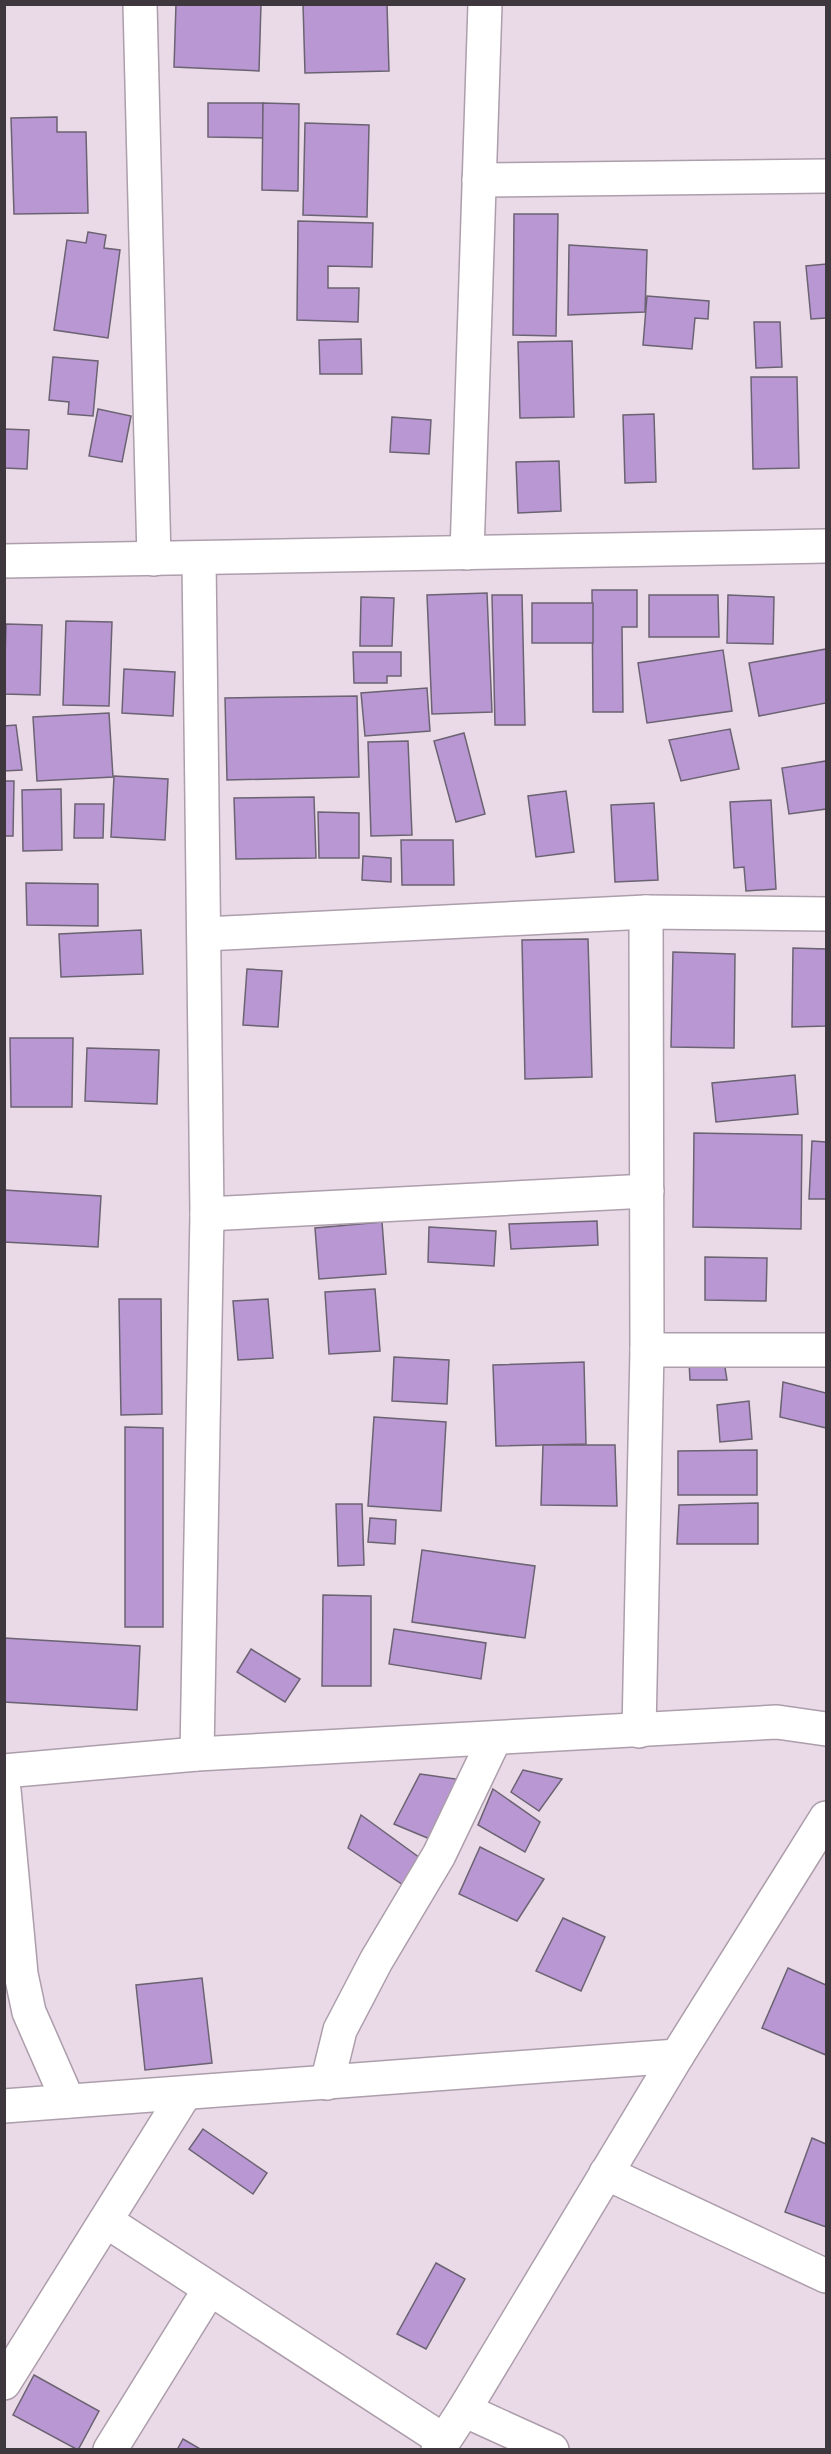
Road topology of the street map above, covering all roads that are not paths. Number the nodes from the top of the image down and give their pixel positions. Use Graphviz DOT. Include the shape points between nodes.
graph roads {
  1 [pos="140,4"];
  2 [pos="484,4"];
  3 [pos="826,176"];
  4 [pos="479,180"];
  5 [pos="826,546"];
  6 [pos="467,553"];
  7 [pos="154,559"];
  8 [pos="199,559"];
  9 [pos="4,561"];
  10 [pos="646,912"];
  11 [pos="826,914"];
  12 [pos="204,934"];
  13 [pos="647,1191"];
  14 [pos="207,1214"];
  15 [pos="646,1350"];
  16 [pos="826,1350"];
  17 [pos="826,1729"];
  18 [pos="639,1731"];
  19 [pos="495,1738"];
  20 [pos="197,1754"];
  21 [pos="4,1771"];
  22 [pos="4,1790"];
  23 [pos="826,1818"];
  24 [pos="677,2056"];
  25 [pos="327,2084"];
  26 [pos="184,2095"];
  27 [pos="68,2101"];
  28 [pos="4,2106"];
  29 [pos="606,2173"];
  30 [pos="106,2221"];
  31 [pos="826,2276"];
  32 [pos="209,2290"];
  33 [pos="4,2383"];
  34 [pos="464,2410"];
  35 [pos="440,2445"];
  36 [pos="110,2450"];
  37 [pos="552,2450"];
  1 -- 7 [label="street"];
  2 -- 4 [label="street"];
  3 -- 4 [label="street"];
  4 -- 6 [label="street"];
  5 -- 6 [label="street"];
  6 -- 8 [label="street"];
  7 -- 8 [label="street"];
  7 -- 9 [label="street"];
  8 -- 12 [label="street"];
  10 -- 11 [label="street"];
  10 -- 12 [label="street"];
  10 -- 13 [label="street"];
  12 -- 14 [label="street"];
  13 -- 14 [label="street"];
  13 -- 15 [label="street"];
  14 -- 20 [label="street"];
  15 -- 16 [label="street"];
  15 -- 18 [label="street"];
  17 -- 18 [label="street" via="777,1722"];
  18 -- 19 [label="street"];
  19 -- 20 [label="street"];
  19 -- 25 [label="street" via="439,1854 340,2030"];
  20 -- 21 [label="street"];
  22 -- 27 [label="street" via="21,1974 29,2012"];
  23 -- 24 [label="street"];
  24 -- 25 [label="street"];
  24 -- 29 [label="street"];
  25 -- 26 [label="street"];
  26 -- 27 [label="street"];
  26 -- 30 [label="street"];
  27 -- 28 [label="street"];
  29 -- 31 [label="street"];
  29 -- 34 [label="street"];
  30 -- 32 [label="street"];
  30 -- 33 [label="street"];
  32 -- 35 [label="street"];
  32 -- 36 [label="street"];
  34 -- 35 [label="street"];
  34 -- 37 [label="street"];
}
